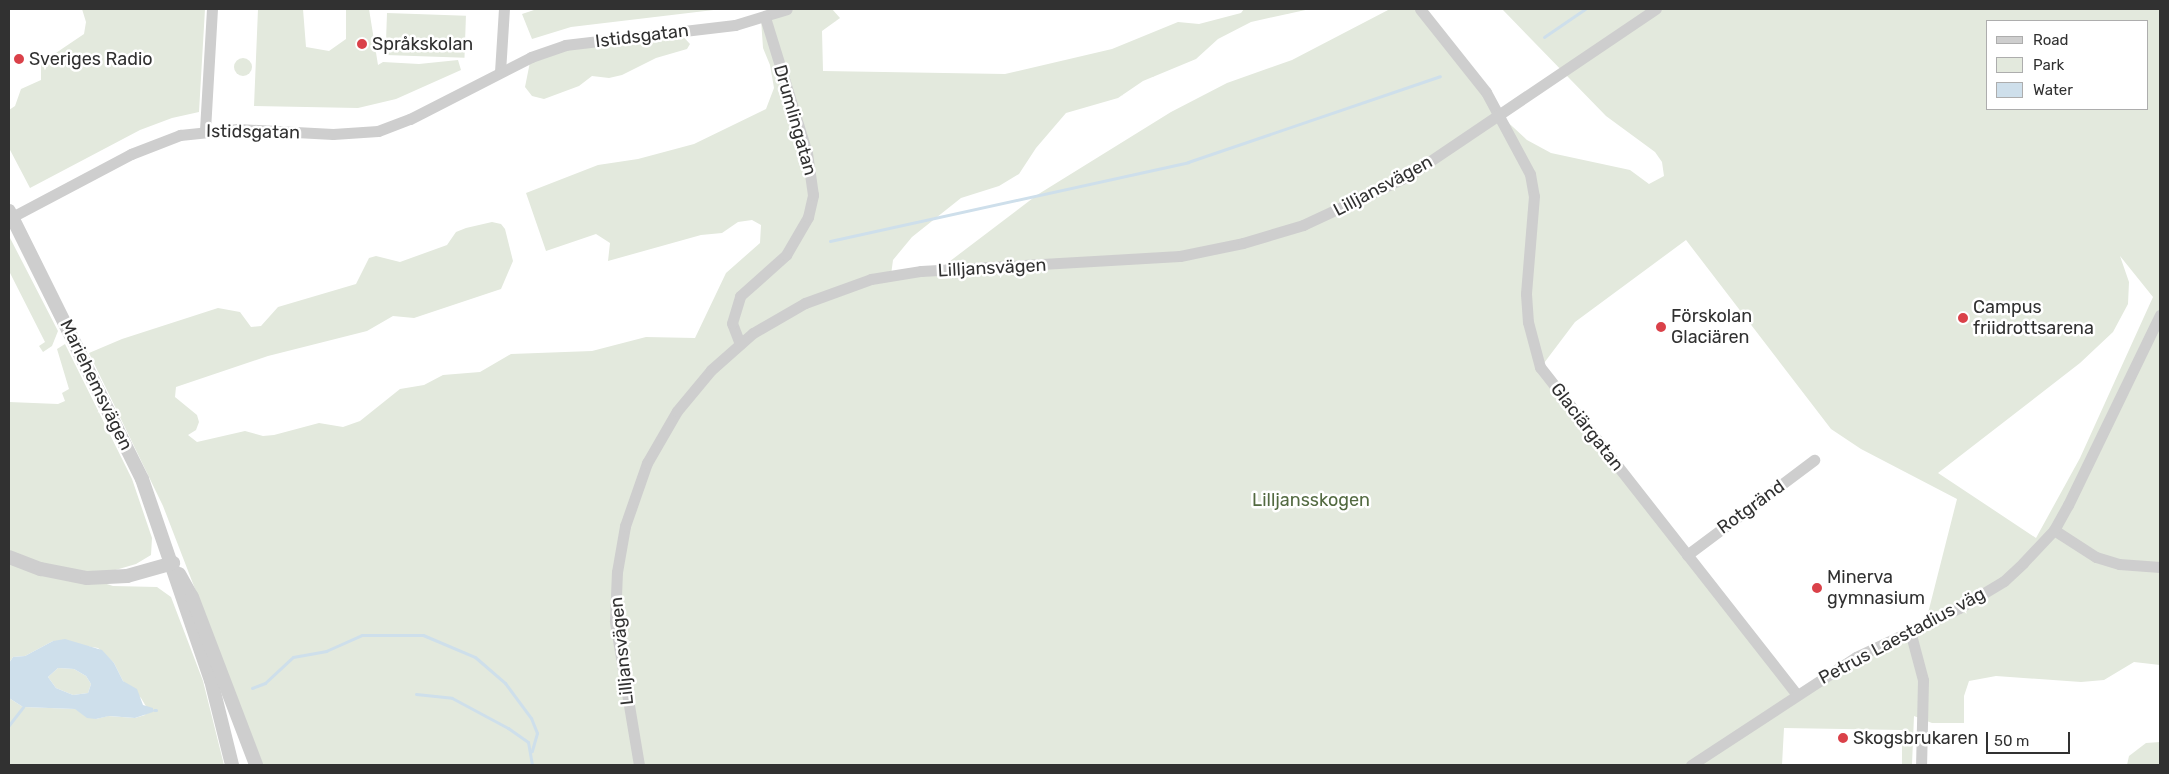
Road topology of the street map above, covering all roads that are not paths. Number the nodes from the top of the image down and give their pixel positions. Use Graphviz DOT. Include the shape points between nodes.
graph roads {
  1 [pos="212,9"];
  2 [pos="504,9"];
  3 [pos="787,9"];
  4 [pos="1420,9"];
  5 [pos="1656,9"];
  6 [pos="765,17"];
  7 [pos="500,72"];
  8 [pos="1500,115"];
  9 [pos="205,130"];
  10 [pos="10,214"];
  11 [pos="2160,315"];
  12 [pos="740,344"];
  13 [pos="1814,460"];
  14 [pos="2054,530"];
  15 [pos="1687,555"];
  16 [pos="9,557"];
  17 [pos="173,563"];
  18 [pos="2160,567"];
  19 [pos="1910,631"];
  20 [pos="1796,694"];
  21 [pos="232,765"];
  22 [pos="256,765"];
  23 [pos="638,765"];
  24 [pos="1691,765"];
  25 [pos="1921,765"];
  1 -- 9 [label="street"];
  2 -- 7 [label="street"];
  3 -- 6 [label="street, Istidsgatan"];
  4 -- 8 [label="street, Glaciärgatan"];
  5 -- 8 [label="street, Lilljansvägen"];
  6 -- 7 [label="street, Istidsgatan" via="725,26 566,45"];
  6 -- 12 [label="street, Drumlingatan" via="807,153 813,195 808,217 786,255 740,296 732,323"];
  7 -- 9 [label="street, Istidsgatan" via="410,119 378,131 341,134"];
  8 -- 12 [label="street, Lilljansvägen" via="1383,190 1272,236 1180,256 921,271 871,279 805,303"];
  8 -- 15 [label="street, Glaciärgatan" via="1530,174 1534,196 1526,294 1528,322 1540,367"];
  9 -- 10 [label="street, Istidsgatan" via="147,146"];
  10 -- 17 [label="street, Mariehemsvägen" via="138,470"];
  11 -- 14 [label="street, Petrus Laestadius väg"];
  12 -- 23 [label="street, Lilljansvägen" via="700,382 657,443 638,484 625,526 617,572 615,620"];
  13 -- 15 [label="street, Rotgränd"];
  14 -- 18 [label="street" via="2096,557 2119,564"];
  14 -- 19 [label="street, Petrus Laestadius väg" via="2004,580 1942,618"];
  15 -- 20 [label="street, Glaciärgatan"];
  16 -- 17 [label="street" via="41,569 87,578 127,576"];
  17 -- 21 [label="street, Mariehemsvägen" via="181,598 211,680"];
  17 -- 22 [label="street, Mariehemsvägen" via="192,597"];
  19 -- 20 [label="street, Petrus Laestadius väg" via="1856,657"];
  19 -- 25 [label="street" via="1923,680"];
  20 -- 24 [label="street, Petrus Laestadius väg"];
}
